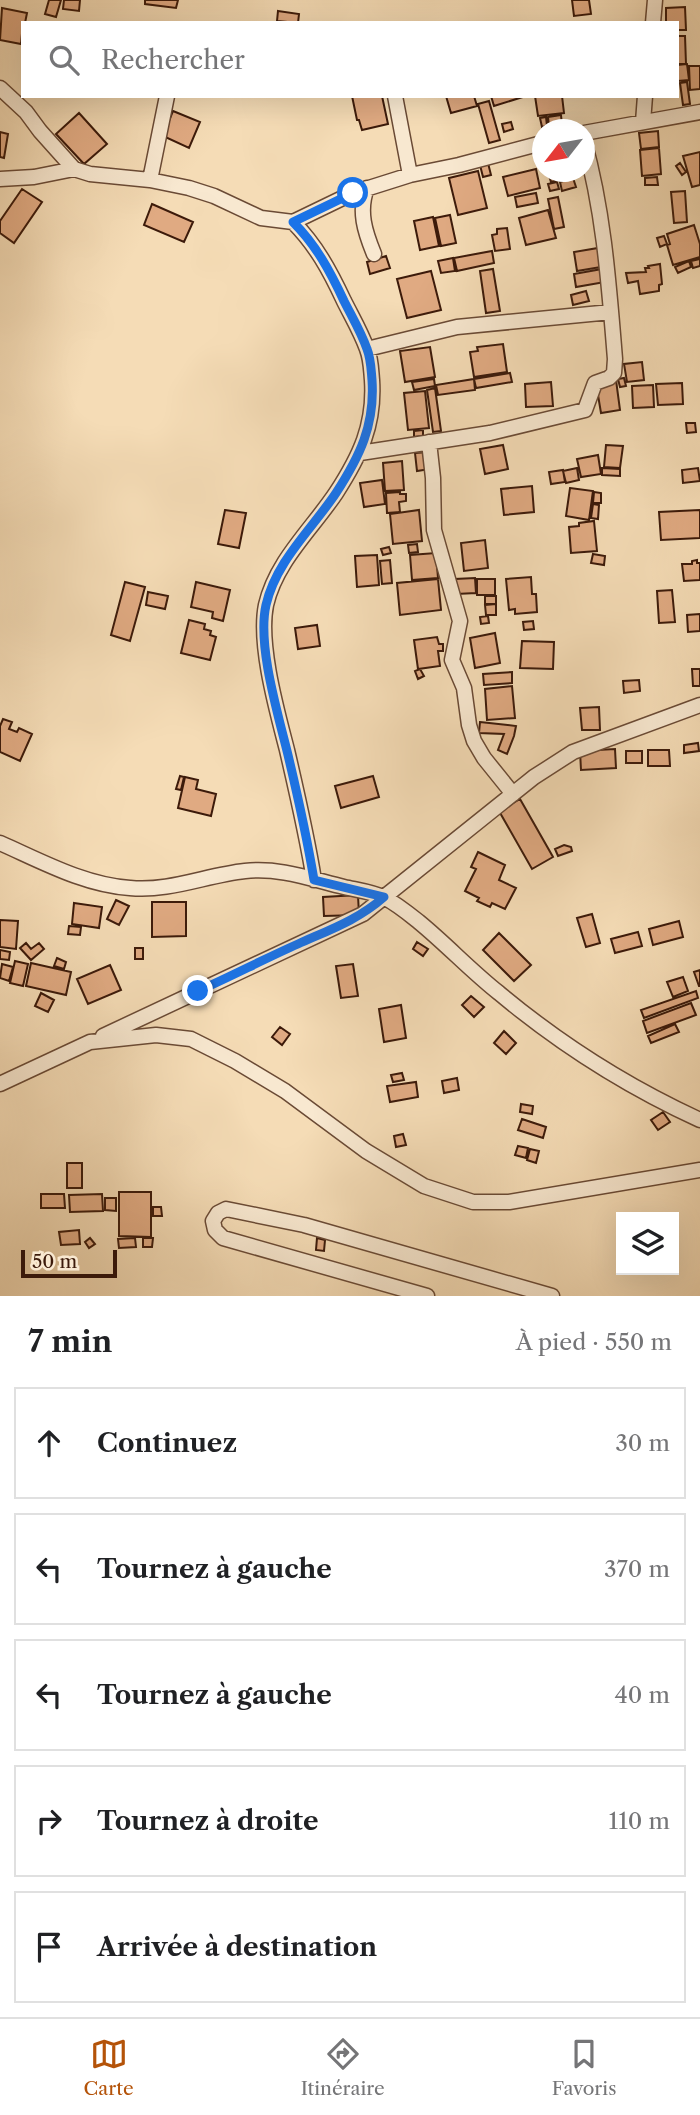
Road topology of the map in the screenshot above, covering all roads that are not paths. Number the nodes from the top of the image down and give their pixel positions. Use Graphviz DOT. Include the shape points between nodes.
graph roads {
  1 [pos="654,0"];
  2 [pos="653,21"];
  3 [pos="0,88"];
  4 [pos="167,98"];
  5 [pos="395,98"];
  6 [pos="645,98"];
  7 [pos="700,112"];
  8 [pos="643,122"];
  9 [pos="595,131"];
  10 [pos="532,146"];
  11 [pos="74,169"];
  12 [pos="410,175"];
  13 [pos="0,178"];
  14 [pos="150,180"];
  15 [pos="594,182"];
  16 [pos="367,188"];
  17 [pos="293,222"];
  18 [pos="374,254"];
  19 [pos="611,312"];
  20 [pos="367,349"];
  21 [pos="429,442"];
  22 [pos="360,453"];
  23 [pos="700,705"];
  24 [pos="513,794"];
  25 [pos="0,843"];
  26 [pos="314,880"];
  27 [pos="384,897"];
  28 [pos="90,1042"];
  29 [pos="0,1084"];
  30 [pos="700,1120"];
  31 [pos="700,1170"];
  32 [pos="427,1296"];
  33 [pos="552,1296"];
  1 -- 2 [label="street"];
  3 -- 11 [label="street"];
  4 -- 14 [label="street"];
  5 -- 12 [label="street"];
  6 -- 8 [label="street"];
  7 -- 8 [label="street"];
  8 -- 9 [label="street"];
  10 -- 12 [label="street"];
  11 -- 13 [label="street"];
  11 -- 14 [label="street"];
  12 -- 16 [label="street"];
  14 -- 17 [label="street" via="214,196 261,218"];
  15 -- 19 [label="street"];
  16 -- 17 [label="street"];
  16 -- 18 [label="street" via="362,213"];
  17 -- 20 [label="street" via="319,252"];
  19 -- 20 [label="street" via="457,327"];
  19 -- 21 [label="street" via="614,373 595,383 584,410 490,433"];
  20 -- 22 [label="street" via="373,393"];
  21 -- 22 [label="street"];
  21 -- 24 [label="street" via="434,530 460,616 452,660 464,688 474,741"];
  22 -- 26 [label="street" via="283,564 266,606 271,687"];
  23 -- 24 [label="street" via="573,752"];
  24 -- 27 [label="street"];
  25 -- 26 [label="street" via="102,884 131,888 164,887 245,871 269,870"];
  26 -- 27 [label="street"];
  27 -- 28 [label="street" via="346,924"];
  27 -- 30 [label="street" via="567,1046"];
  28 -- 29 [label="street"];
  28 -- 31 [label="street" via="156,1035 191,1039 285,1091 366,1151 424,1186 473,1202 509,1202"];
  32 -- 33 [label="street" via="223,1238 213,1221 226,1209 304,1225"];
}
